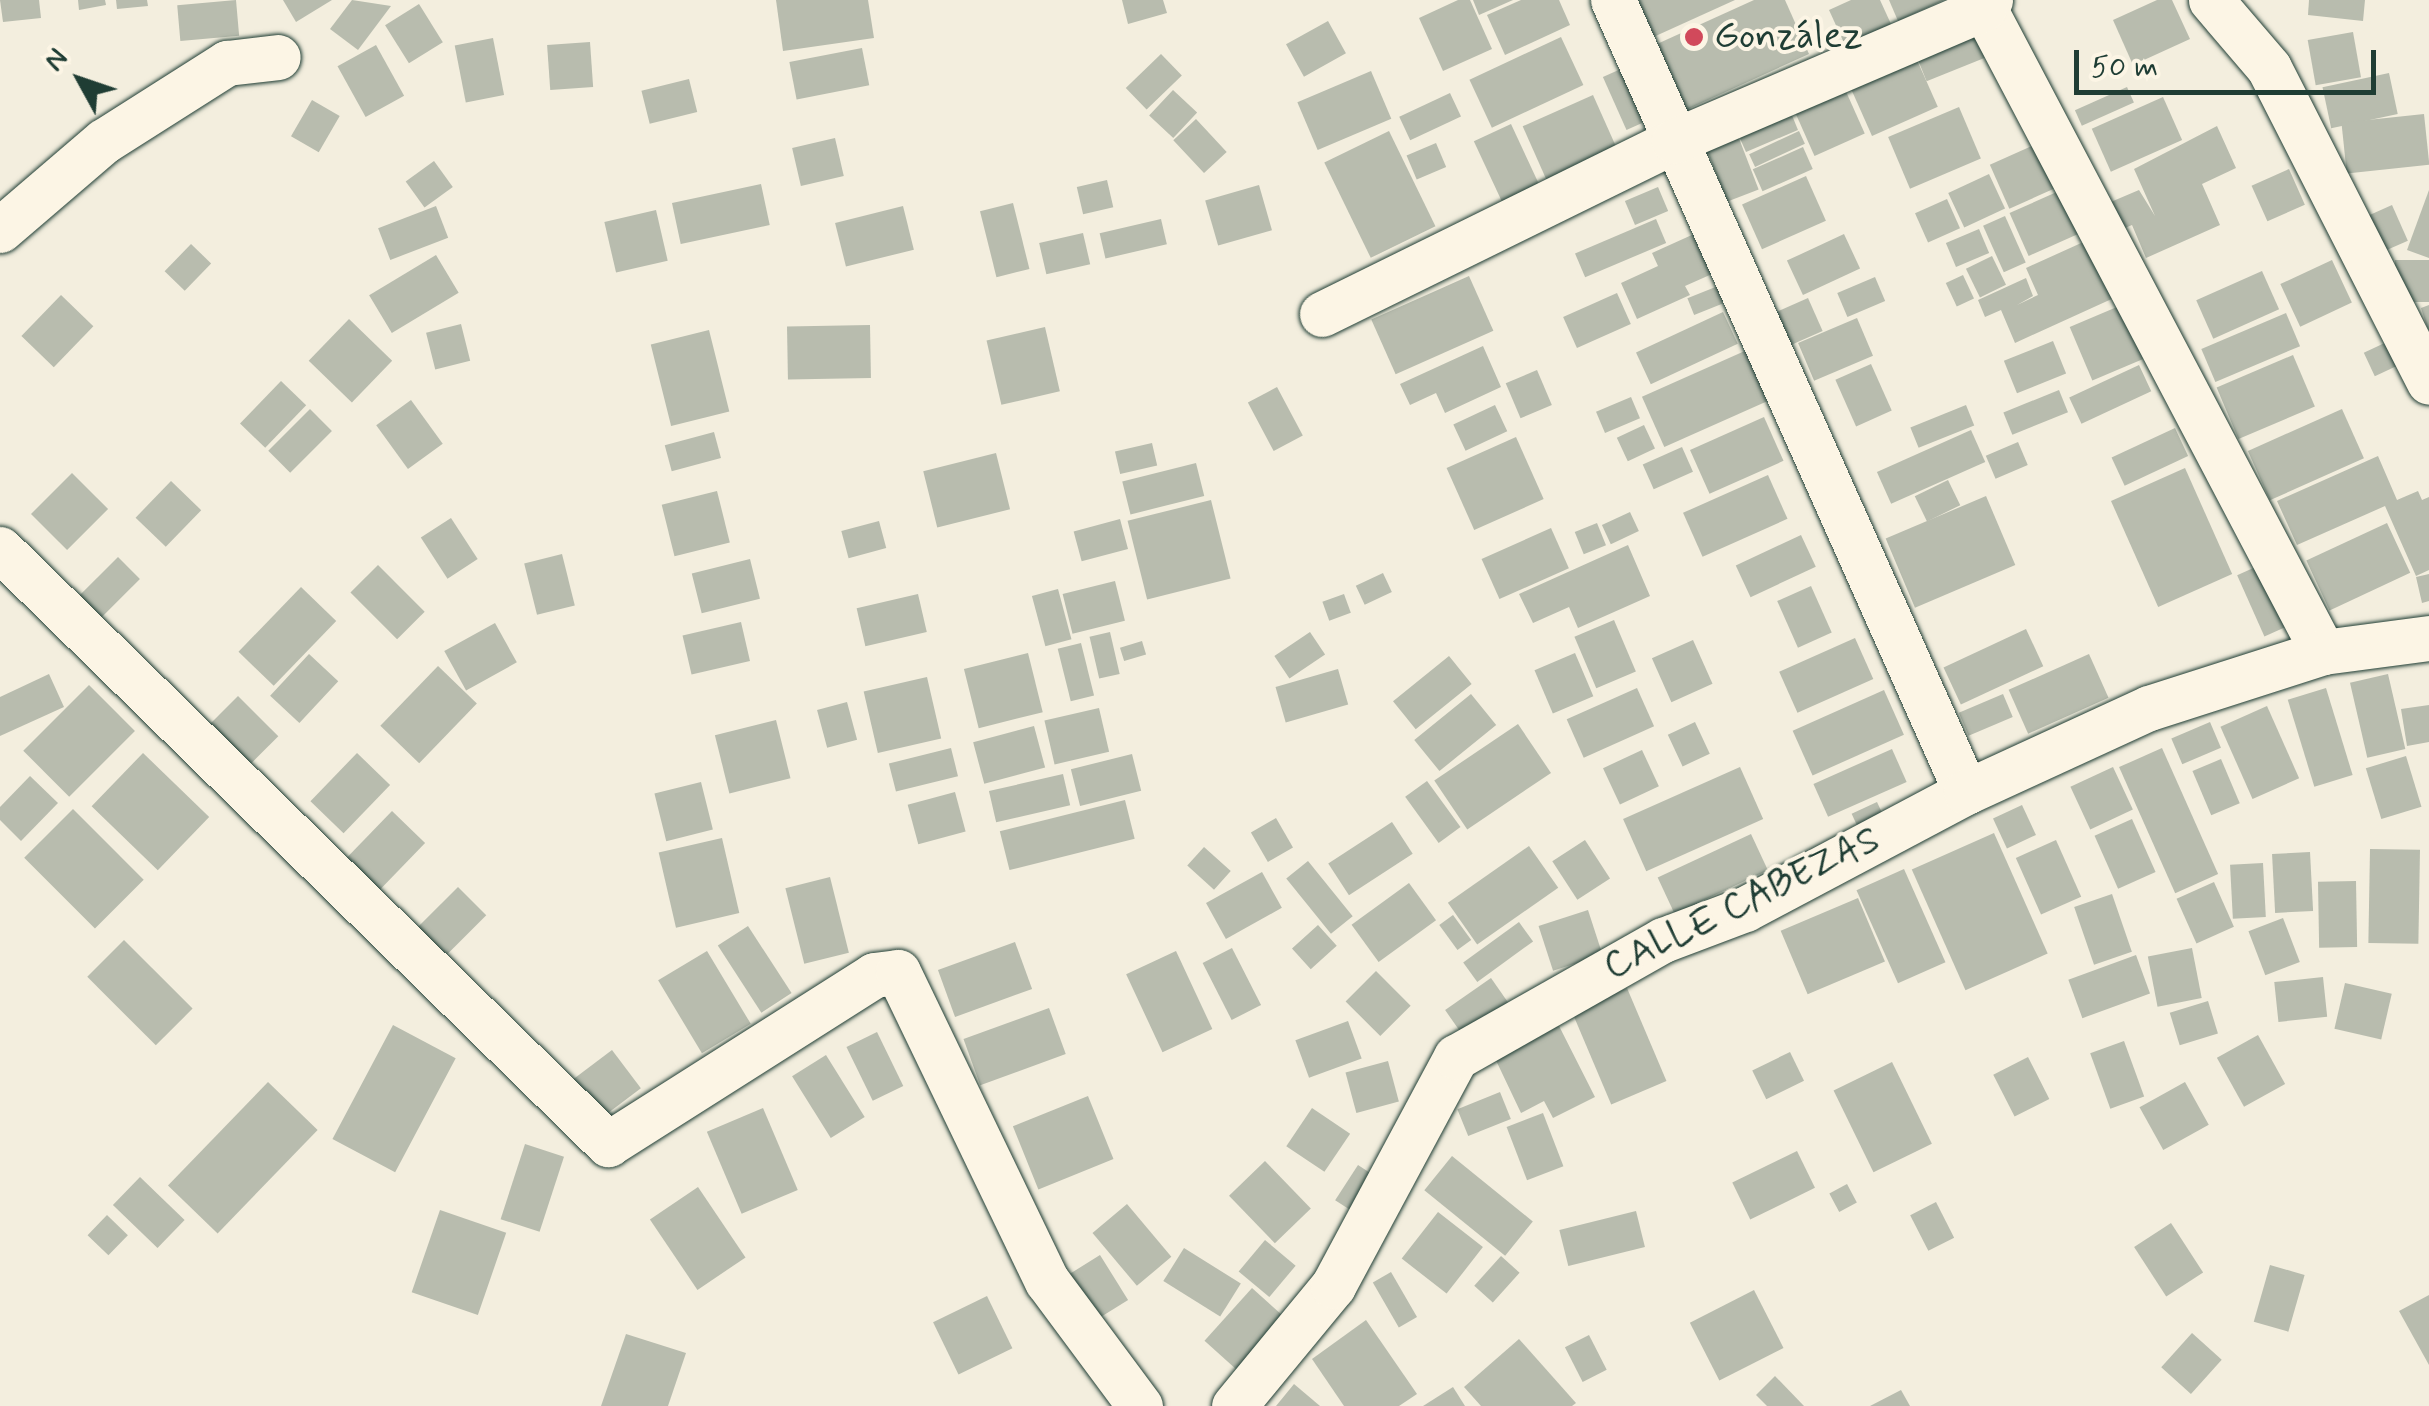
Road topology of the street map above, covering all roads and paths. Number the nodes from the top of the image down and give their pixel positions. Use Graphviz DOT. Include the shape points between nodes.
graph roads {
  1 [pos="1612,0"];
  2 [pos="2212,0"];
  3 [pos="1987,4"];
  4 [pos="278,56"];
  5 [pos="1674,141"];
  6 [pos="0,230"];
  7 [pos="1322,314"];
  8 [pos="2429,382"];
  9 [pos="0,549"];
  10 [pos="2429,638"];
  11 [pos="2323,652"];
  12 [pos="1966,792"];
  13 [pos="1140,1406"];
  14 [pos="1234,1406"];
  1 -- 5 [label="street"];
  2 -- 8 [label="street" via="2269,68"];
  3 -- 5 [label="street"];
  3 -- 11 [label="street"];
  4 -- 6 [label="street" via="228,63 104,141"];
  5 -- 7 [label="street"];
  5 -- 12 [label="street"];
  9 -- 13 [label="street" via="608,1144 874,975 898,972 1047,1281"];
  10 -- 11 [label="street, CALLE CABEZAS"];
  11 -- 12 [label="street, CALLE CABEZAS" via="2149,708"];
  12 -- 14 [label="street, CALLE CABEZAS" via="1745,909 1633,955 1456,1057 1333,1286"];
}
